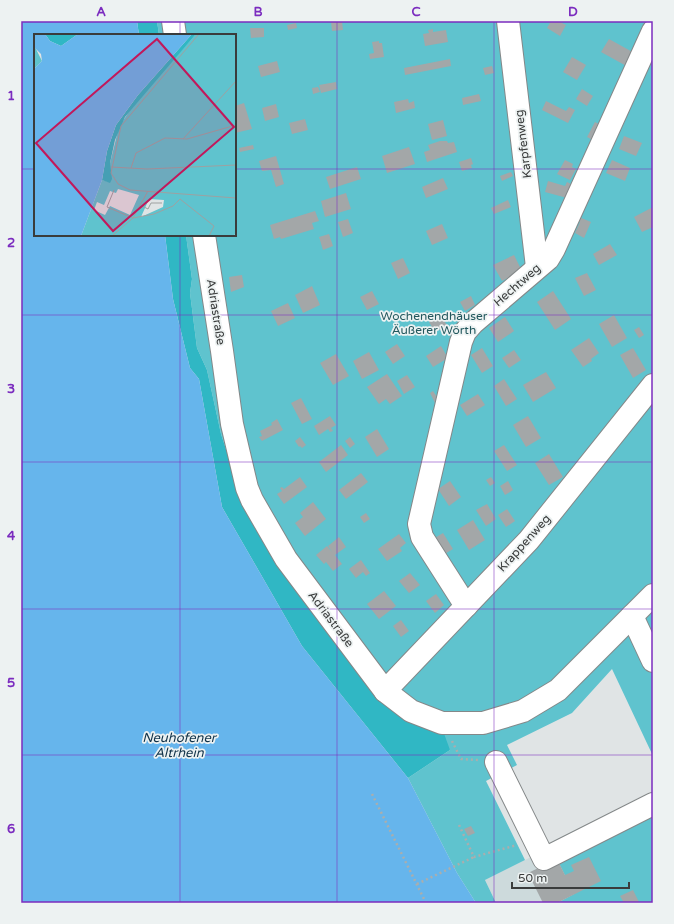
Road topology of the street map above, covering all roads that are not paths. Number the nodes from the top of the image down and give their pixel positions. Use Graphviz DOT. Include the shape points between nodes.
graph roads {
  1 [pos="173,21"];
  2 [pos="508,21"];
  3 [pos="653,31"];
  4 [pos="175,34"];
  5 [pos="204,236"];
  6 [pos="538,267"];
  7 [pos="653,385"];
  8 [pos="653,595"];
  9 [pos="466,606"];
  10 [pos="632,616"];
  11 [pos="653,661"];
  12 [pos="385,691"];
  13 [pos="496,762"];
  14 [pos="653,804"];
  1 -- 4 [label="street"];
  2 -- 6 [label="street, Karpfenweg"];
  3 -- 6 [label="street, Hechtweg" via="554,249 548,259"];
  5 -- 12 [label="street, Adriastraße" via="232,424 247,488 286,559"];
  6 -- 9 [label="street, Hechtweg" via="473,323 461,342 419,524 422,537"];
  7 -- 9 [label="street, Krappenweg" via="529,540"];
  8 -- 10 [label="street, Adriastraße"];
  9 -- 12 [label="street, Krappenweg"];
  10 -- 11 [label="street"];
  10 -- 12 [label="street, Adriastraße" via="558,690 523,711 483,723 442,723 411,711"];
  13 -- 14 [label="street" via="544,859"];
}
